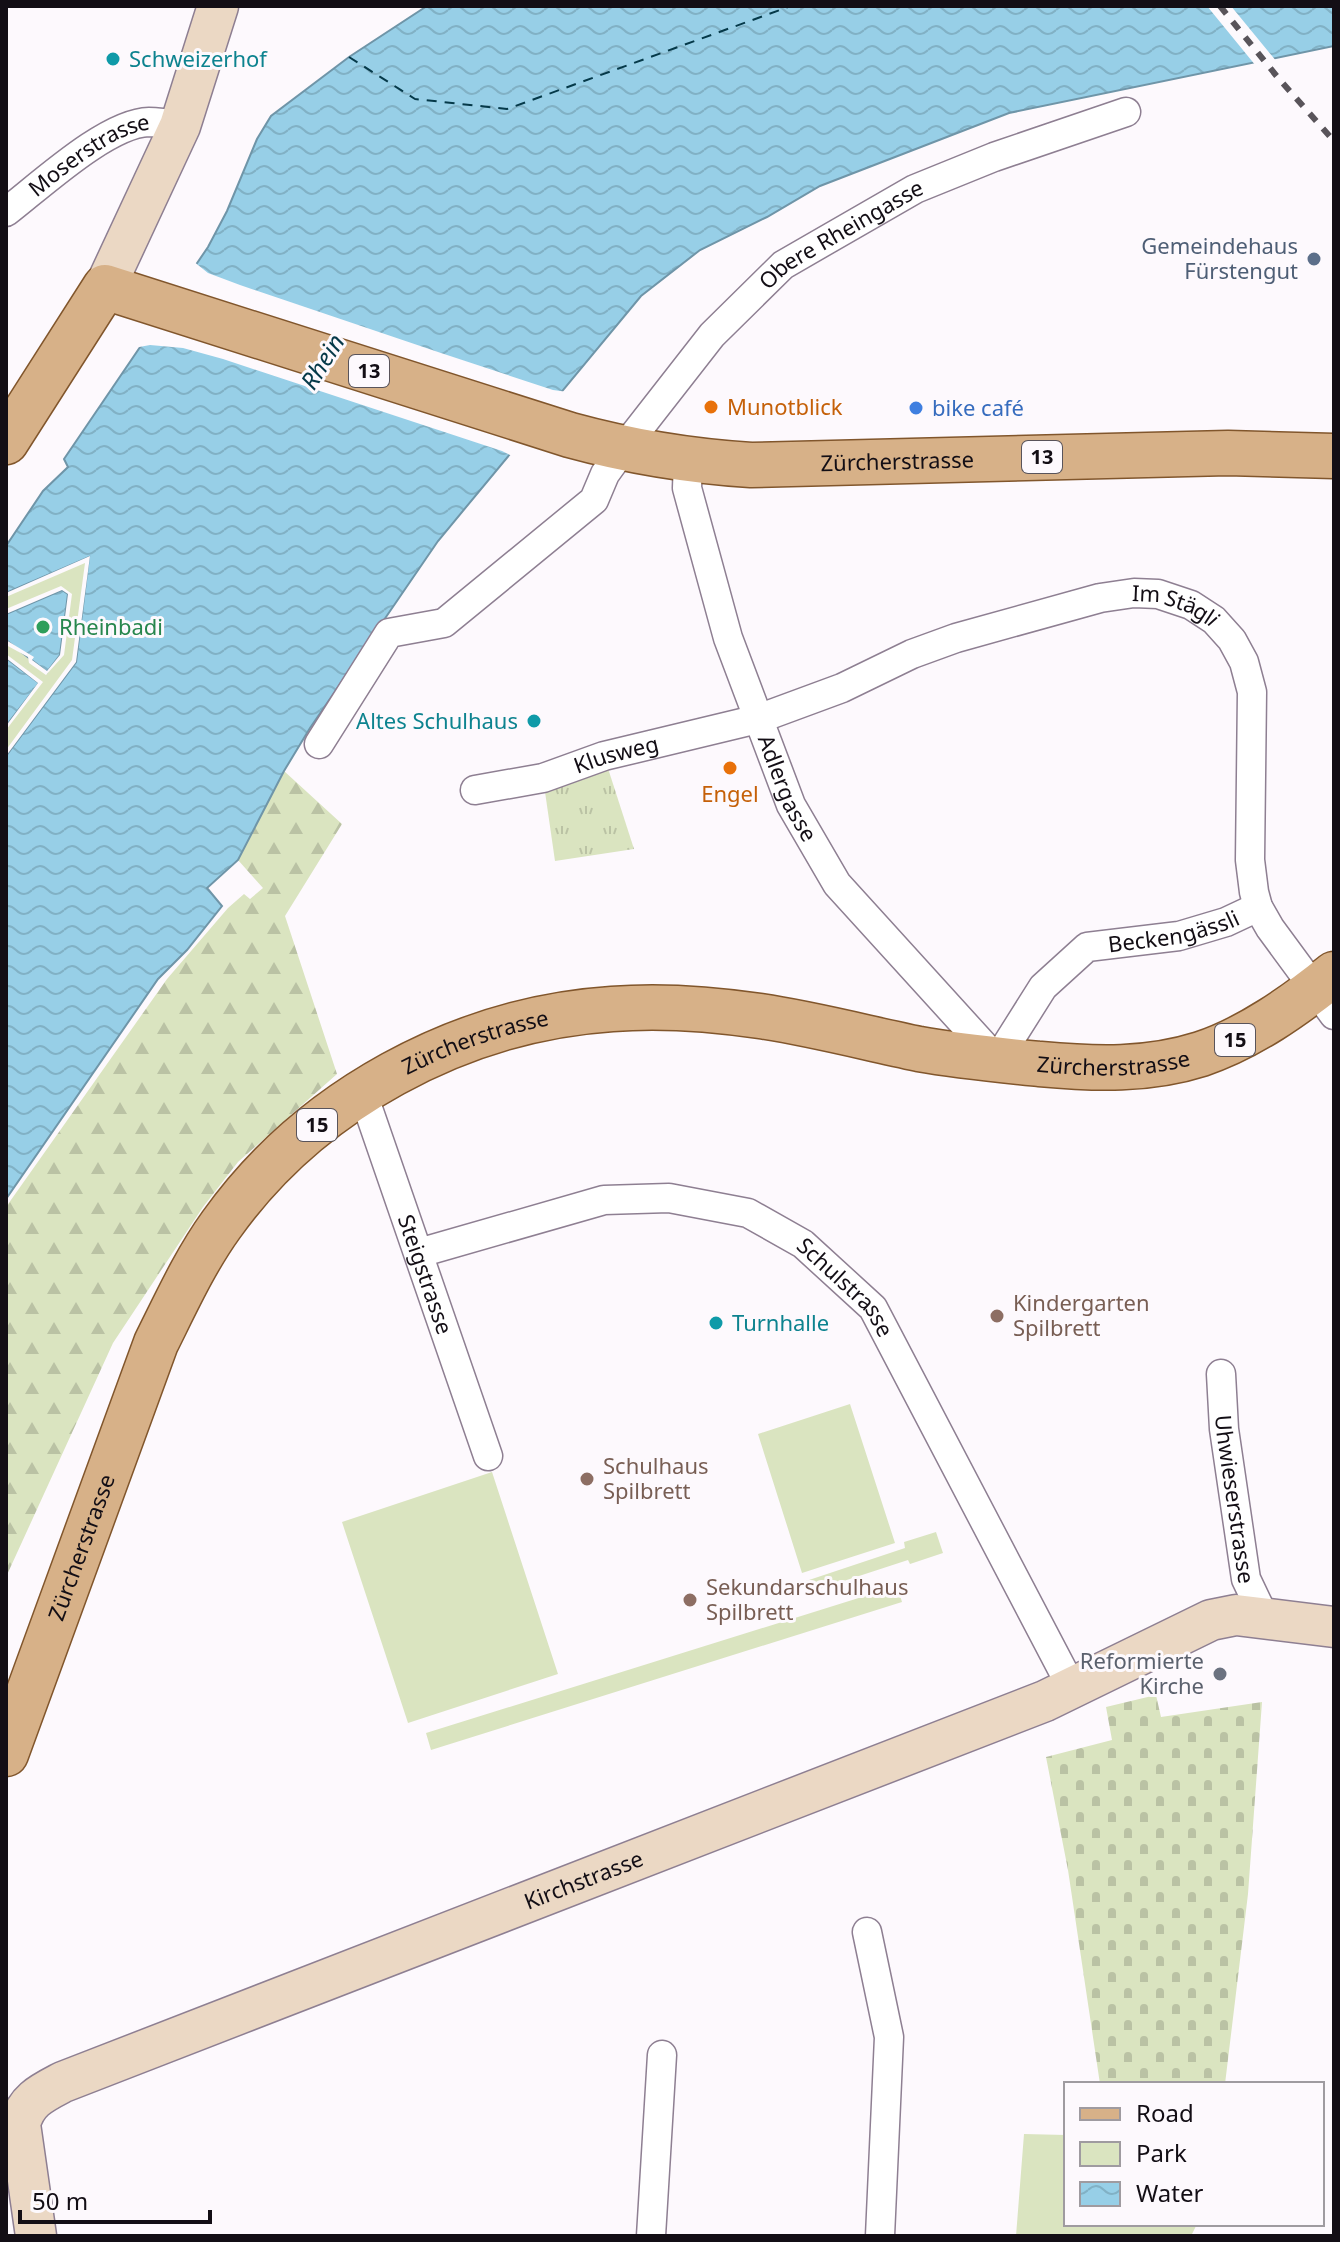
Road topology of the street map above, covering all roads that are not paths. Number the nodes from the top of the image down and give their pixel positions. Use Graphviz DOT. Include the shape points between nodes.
graph roads {
  1 [pos="218,6"];
  2 [pos="1126,112"];
  3 [pos="180,126"];
  4 [pos="6,212"];
  5 [pos="121,292"];
  6 [pos="6,442"];
  7 [pos="623,449"];
  8 [pos="1334,456"];
  9 [pos="688,461"];
  10 [pos="758,719"];
  11 [pos="319,744"];
  12 [pos="475,790"];
  13 [pos="1258,907"];
  14 [pos="1328,993"];
  15 [pos="997,1060"];
  16 [pos="369,1109"];
  17 [pos="419,1253"];
  18 [pos="1221,1374"];
  19 [pos="488,1456"];
  20 [pos="1266,1621"];
  21 [pos="1334,1627"];
  22 [pos="1072,1688"];
  23 [pos="6,1754"];
  24 [pos="867,1932"];
  25 [pos="662,2055"];
  26 [pos="36,2236"];
  27 [pos="651,2236"];
  28 [pos="880,2236"];
  1 -- 3 [label="street"];
  2 -- 7 [label="street, Obere Rheingasse" via="915,189 783,265 712,335"];
  3 -- 4 [label="street, Moserstrasse" via="149,122 119,128"];
  3 -- 5 [label="street"];
  5 -- 6 [label="main road"];
  5 -- 7 [label="main road, Zürcherstrasse / 13"];
  7 -- 9 [label="main road, Zürcherstrasse / 13"];
  7 -- 11 [label="street, Obere Rheingasse" via="594,500 444,623 389,633"];
  8 -- 9 [label="main road, Zürcherstrasse / 13" via="1228,453 751,465"];
  9 -- 10 [label="street, Adlergasse" via="687,488 728,638"];
  10 -- 12 [label="street, Klusweg" via="604,756 543,778"];
  10 -- 13 [label="street, Im Stägli" via="956,638 1100,598 1158,594 1191,605 1232,640 1252,692 1250,860"];
  10 -- 15 [label="street, Adlergasse" via="791,805 837,884"];
  13 -- 14 [label="street, Im Stägli"];
  13 -- 15 [label="street, Beckengässli" via="1179,936 1087,947 1043,987"];
  14 -- 15 [label="main road, Zürcherstrasse / 15" via="1230,1043 1173,1062 1092,1069"];
  15 -- 16 [label="main road, Zürcherstrasse / 15" via="762,1016 612,1009 541,1018 472,1037 410,1065"];
  16 -- 17 [label="street, Steigstrasse"];
  16 -- 23 [label="main road, Zürcherstrasse / 15" via="301,1138 261,1176 222,1224 186,1283 156,1343"];
  17 -- 19 [label="street, Steigstrasse"];
  17 -- 22 [label="street, Schulstrasse" via="604,1200 669,1198 748,1213 803,1244 873,1308"];
  18 -- 20 [label="street, Uhwieserstrasse" via="1246,1579"];
  20 -- 21 [label="street, Kirchstrasse"];
  20 -- 22 [label="street, Kirchstrasse" via="1236,1615 1211,1620"];
  22 -- 26 [label="street, Kirchstrasse" via="37,2095 20,2124"];
  24 -- 28 [label="street" via="889,2037"];
  25 -- 27 [label="street"];
}
